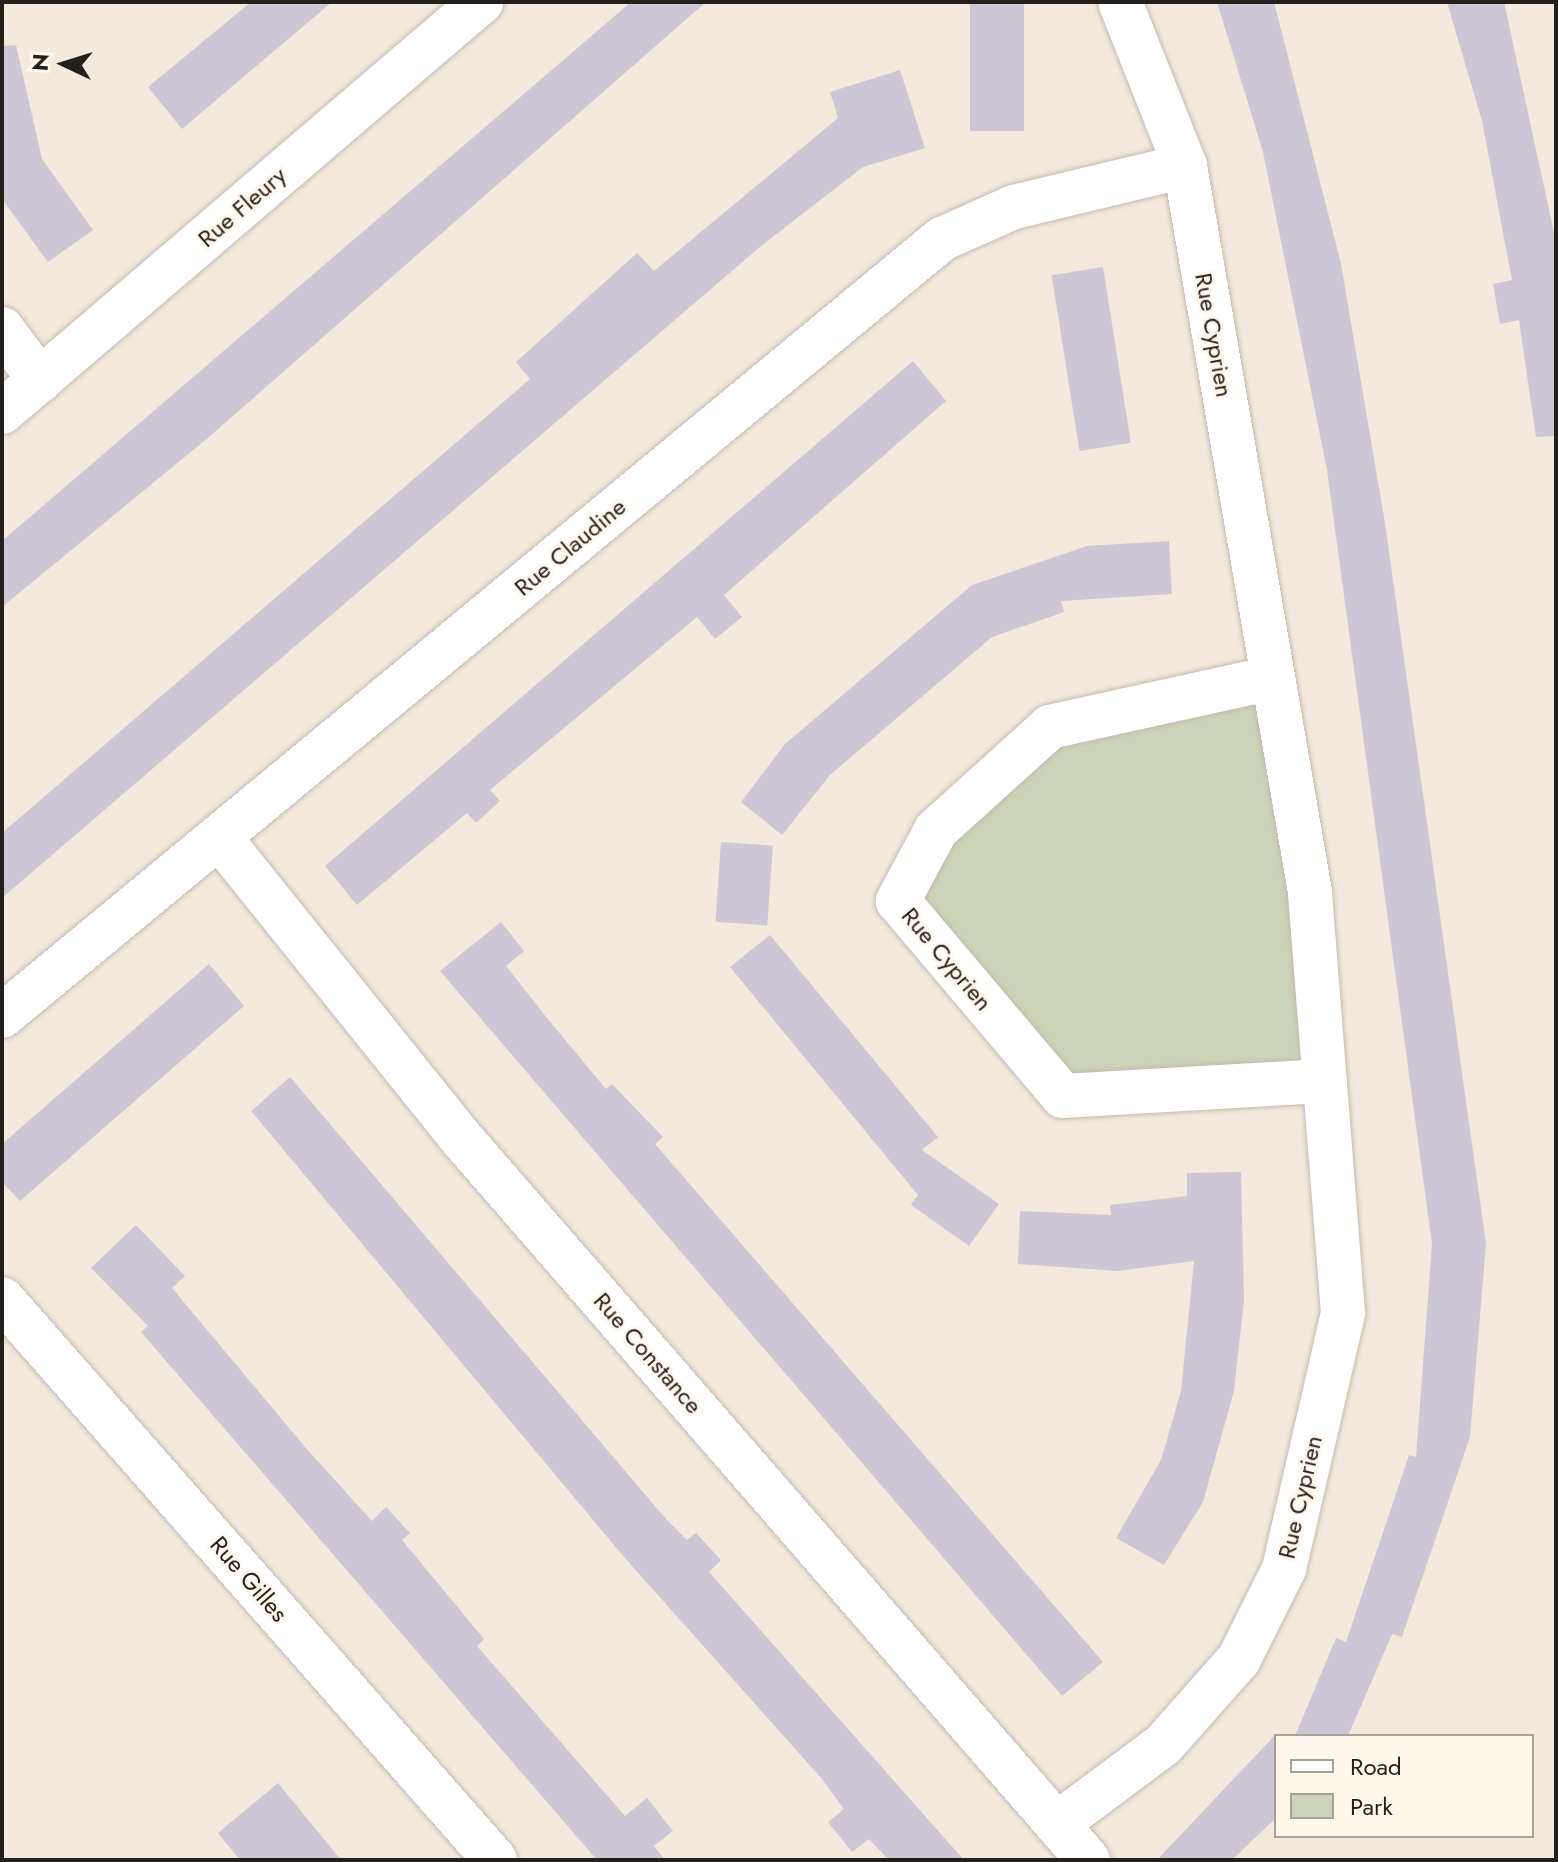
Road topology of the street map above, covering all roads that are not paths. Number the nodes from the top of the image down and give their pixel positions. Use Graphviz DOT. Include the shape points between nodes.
graph roads {
  1 [pos="481,2"];
  2 [pos="1120,2"];
  3 [pos="1185,166"];
  4 [pos="2,329"];
  5 [pos="40,380"];
  6 [pos="2,412"];
  7 [pos="1272,678"];
  8 [pos="219,837"];
  9 [pos="2,1016"];
  10 [pos="1325,1081"];
  11 [pos="2,1299"];
  12 [pos="1057,1824"];
  13 [pos="495,1860"];
  14 [pos="1088,1860"];
  1 -- 5 [label="street, Rue Fleury"];
  2 -- 3 [label="street, Rue Cyprien"];
  3 -- 7 [label="street, Rue Cyprien"];
  3 -- 8 [label="street, Rue Claudine" via="1014,207 942,239"];
  4 -- 5 [label="street"];
  5 -- 6 [label="street, Rue Fleury"];
  7 -- 10 [label="street, Rue Cyprien" via="1310,892"];
  7 -- 10 [label="street, Rue Cyprien" via="1050,727 936,830 898,901 1063,1096"];
  8 -- 9 [label="street, Rue Claudine"];
  8 -- 12 [label="street, Rue Constance" via="461,1138"];
  10 -- 12 [label="street, Rue Cyprien" via="1343,1313 1284,1569 1239,1659 1163,1745"];
  11 -- 13 [label="street, Rue Gilles"];
  12 -- 14 [label="street, Rue Constance"];
}
